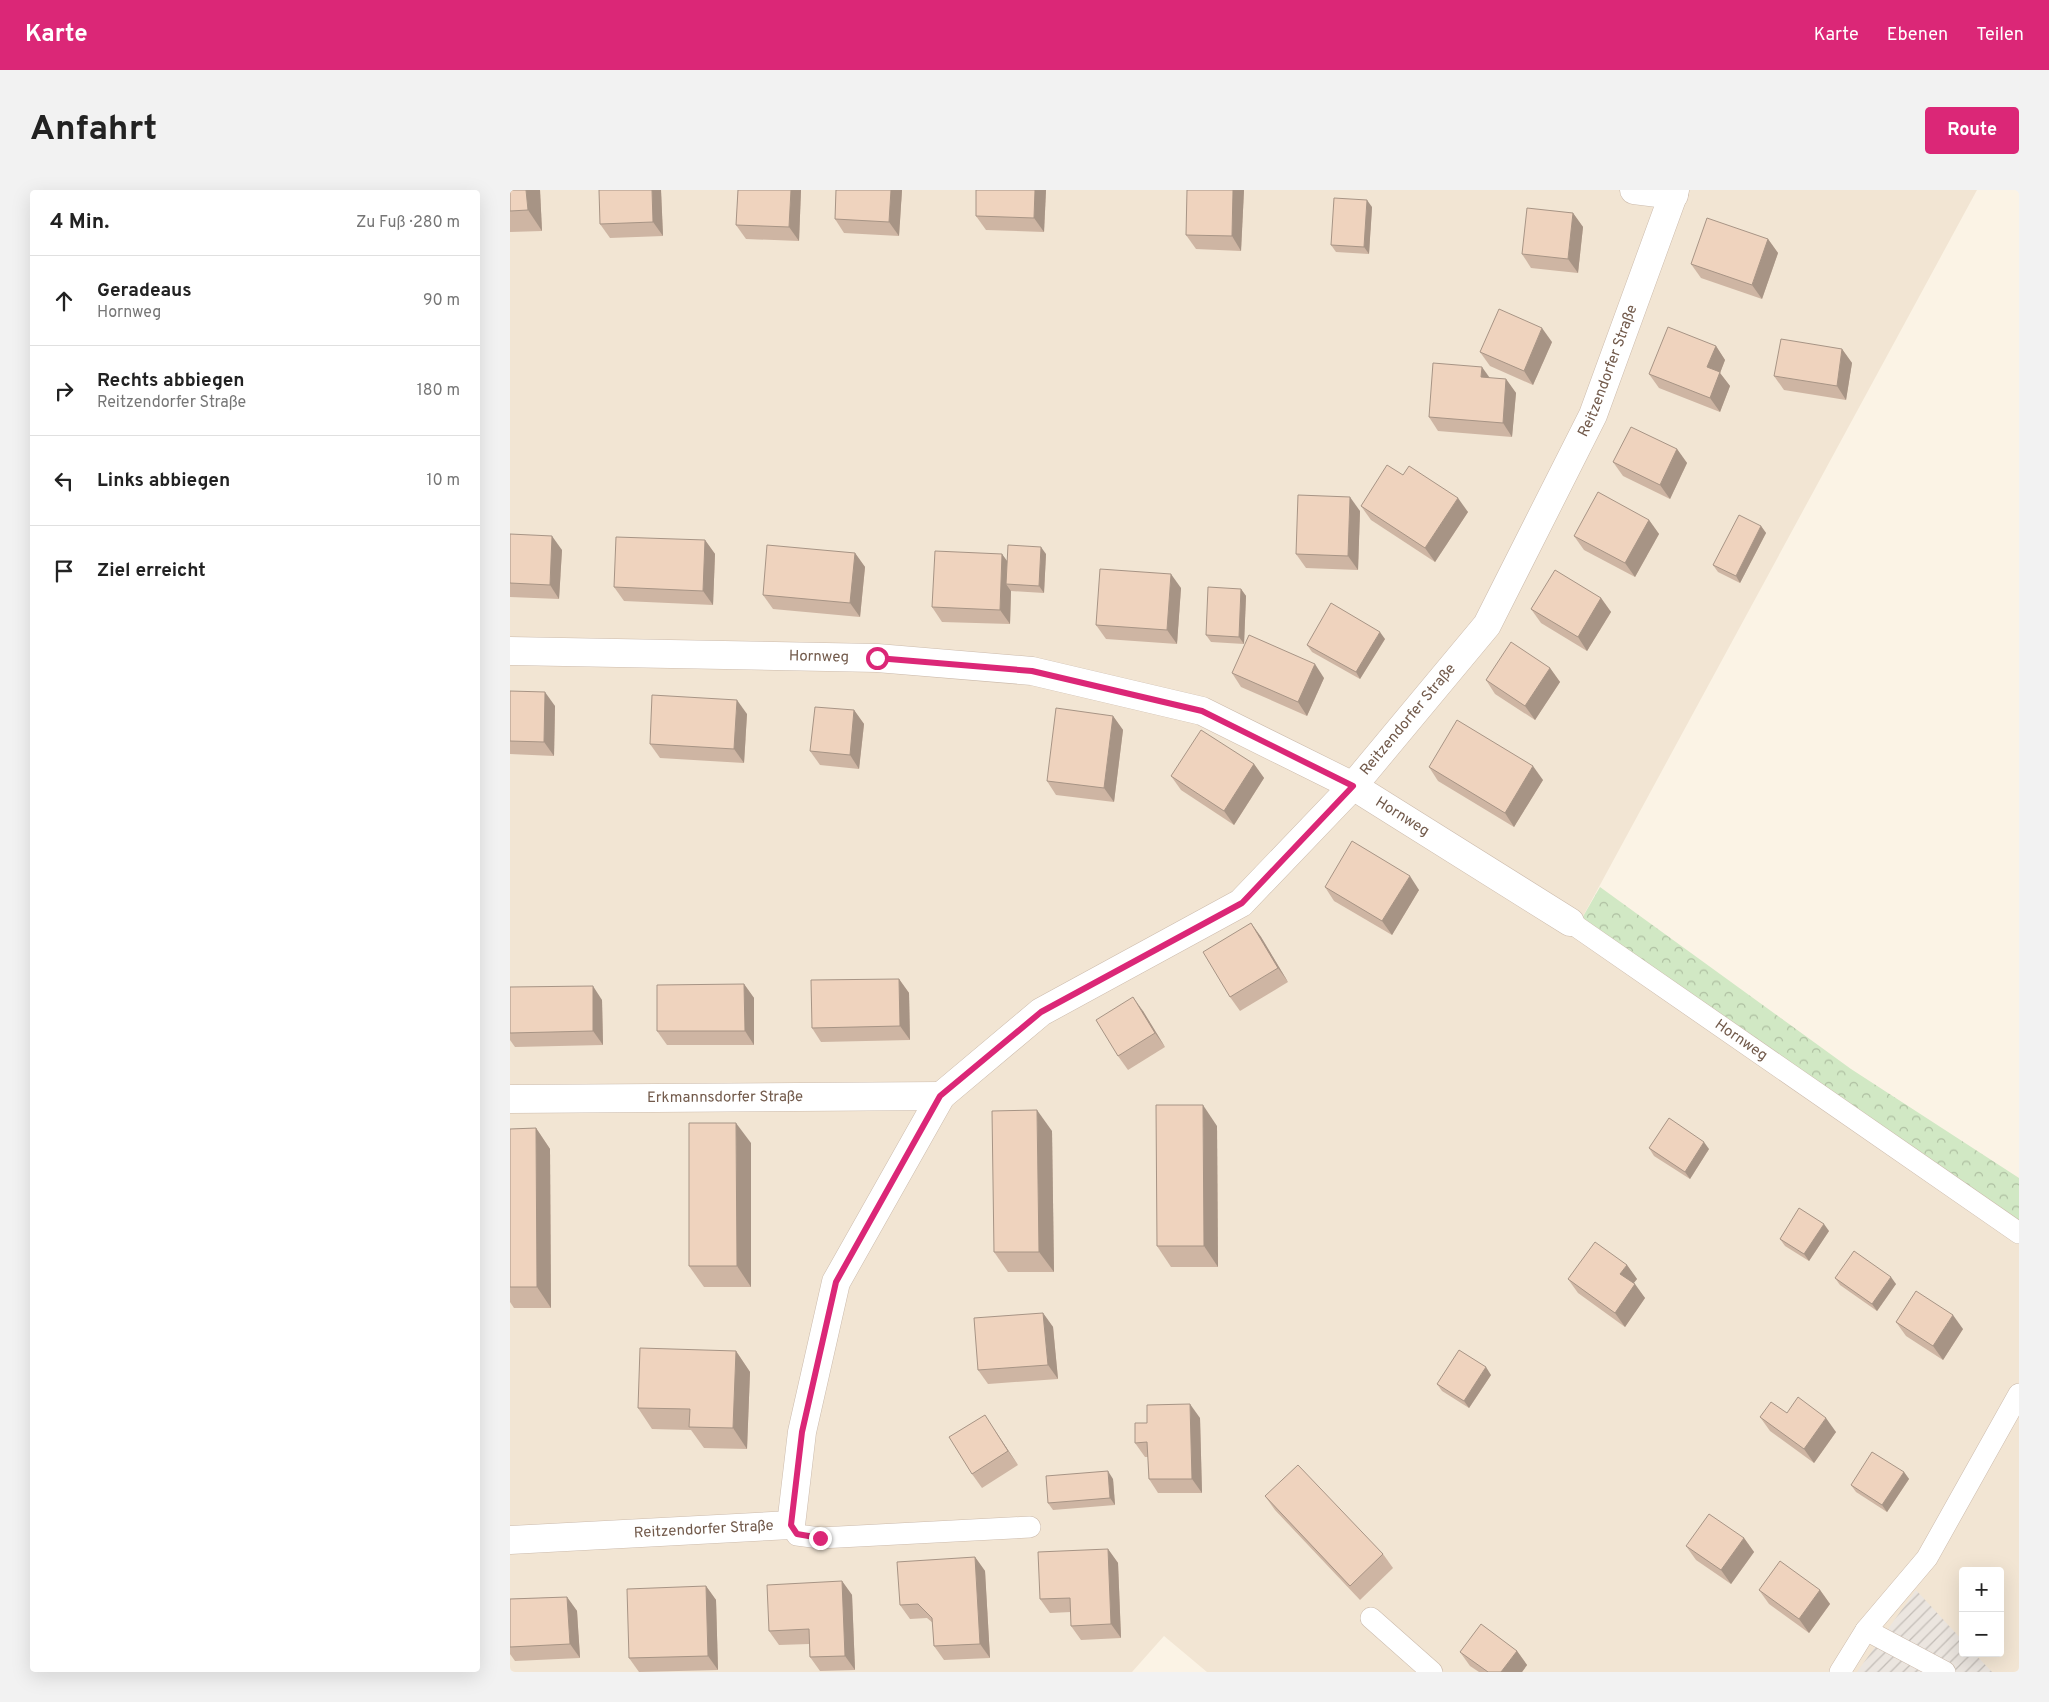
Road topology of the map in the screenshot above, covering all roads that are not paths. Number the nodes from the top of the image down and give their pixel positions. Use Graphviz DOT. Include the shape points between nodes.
graph roads {
  1 [pos="1634,190"];
  2 [pos="1675,193"];
  3 [pos="510,651"];
  4 [pos="1353,786"];
  5 [pos="1570,922"];
  6 [pos="940,1096"];
  7 [pos="510,1099"];
  8 [pos="2019,1233"];
  9 [pos="2019,1394"];
  10 [pos="791,1525"];
  11 [pos="1030,1526"];
  12 [pos="510,1540"];
  13 [pos="1371,1618"];
  14 [pos="1866,1630"];
  15 [pos="1432,1672"];
  16 [pos="1840,1672"];
  17 [pos="1945,1672"];
  1 -- 2 [label="street"];
  2 -- 4 [label="street, Reitzendorfer Straße" via="1593,415 1486,625"];
  3 -- 4 [label="street, Hornweg" via="877,658 1032,671 1202,711"];
  4 -- 5 [label="street, Hornweg"];
  4 -- 6 [label="street, Reitzendorfer Straße" via="1242,903 1041,1012"];
  5 -- 8 [label="lane, Hornweg"];
  6 -- 7 [label="street, Erkmannsdorfer Straße"];
  6 -- 10 [label="street, Reitzendorfer Straße" via="836,1282 802,1432"];
  9 -- 14 [label="lane" via="1927,1558"];
  10 -- 11 [label="lane" via="797,1534 820,1538"];
  10 -- 12 [label="street, Reitzendorfer Straße"];
  13 -- 15 [label="lane"];
  14 -- 16 [label="lane"];
  14 -- 17 [label="lane"];
}
